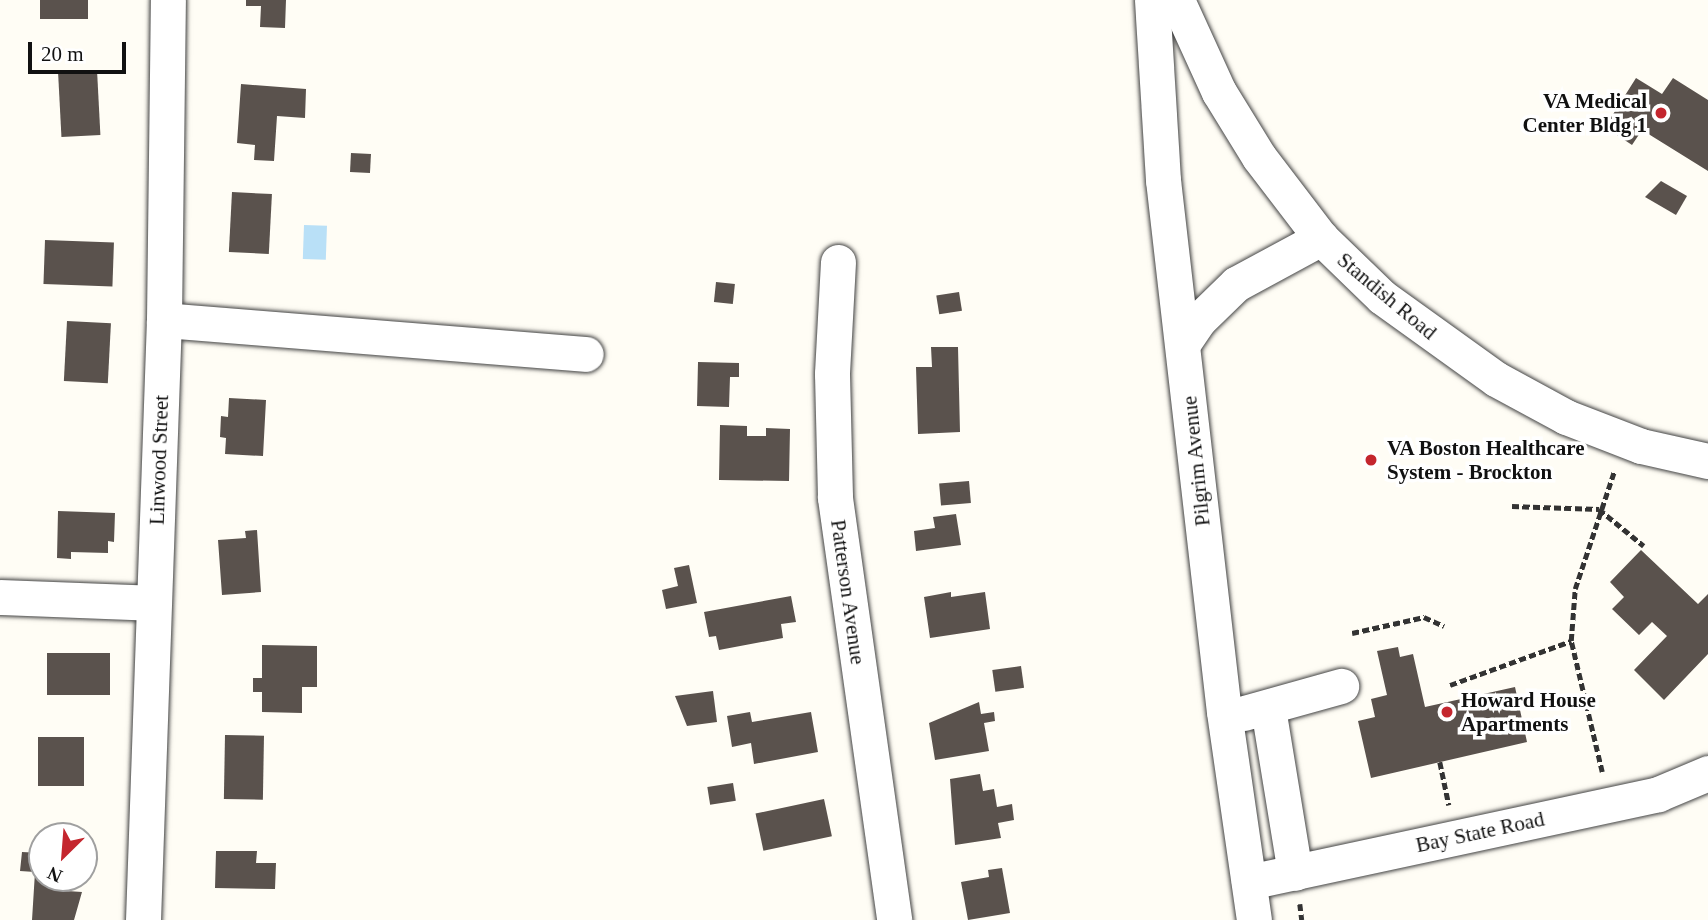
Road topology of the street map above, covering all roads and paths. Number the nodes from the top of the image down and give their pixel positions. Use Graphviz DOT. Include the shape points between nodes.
graph roads {
  1 [pos="168,0"];
  2 [pos="1152,0"];
  3 [pos="1177,0"];
  4 [pos="1321,238"];
  5 [pos="838,262"];
  6 [pos="164,320"];
  7 [pos="1184,342"];
  8 [pos="586,354"];
  9 [pos="1708,461"];
  10 [pos="1617,467"];
  11 [pos="1512,506"];
  12 [pos="1600,509"];
  13 [pos="1644,546"];
  14 [pos="0,597"];
  15 [pos="153,603"];
  16 [pos="1444,625"];
  17 [pos="1352,633"];
  18 [pos="1571,641"];
  19 [pos="1450,685"];
  20 [pos="1341,686"];
  21 [pos="1268,708"];
  22 [pos="1224,712"];
  23 [pos="1440,762"];
  24 [pos="1602,772"];
  25 [pos="1708,773"];
  26 [pos="1450,809"];
  27 [pos="1295,873"];
  28 [pos="1249,882"];
  29 [pos="143,920"];
  30 [pos="894,920"];
  31 [pos="1254,920"];
  1 -- 6 [label="street, Linwood Street"];
  2 -- 7 [label="street, Pilgrim Avenue" via="1162,168"];
  3 -- 4 [label="street, Standish Road" via="1235,121"];
  4 -- 7 [label="street" via="1236,284 1199,320"];
  4 -- 9 [label="street, Standish Road" via="1404,314 1531,399 1618,438"];
  5 -- 30 [label="street, Patterson Avenue" via="831,397 835,498"];
  6 -- 8 [label="street"];
  6 -- 15 [label="street, Linwood Street"];
  7 -- 22 [label="street, Pilgrim Avenue"];
  10 -- 12 [label="path"];
  11 -- 12 [label="path"];
  12 -- 13 [label="path"];
  12 -- 18 [label="path" via="1574,589"];
  14 -- 15 [label="street"];
  15 -- 29 [label="street, Linwood Street"];
  16 -- 17 [label="path" via="1424,617"];
  18 -- 19 [label="path"];
  18 -- 24 [label="path"];
  20 -- 21 [label="street"];
  21 -- 22 [label="street"];
  21 -- 27 [label="street"];
  22 -- 28 [label="street, Pilgrim Avenue"];
  23 -- 26 [label="path"];
  25 -- 27 [label="street, Bay State Road" via="1658,794"];
  27 -- 28 [label="street, Bay State Road"];
  28 -- 31 [label="street, Pilgrim Avenue"];
}
